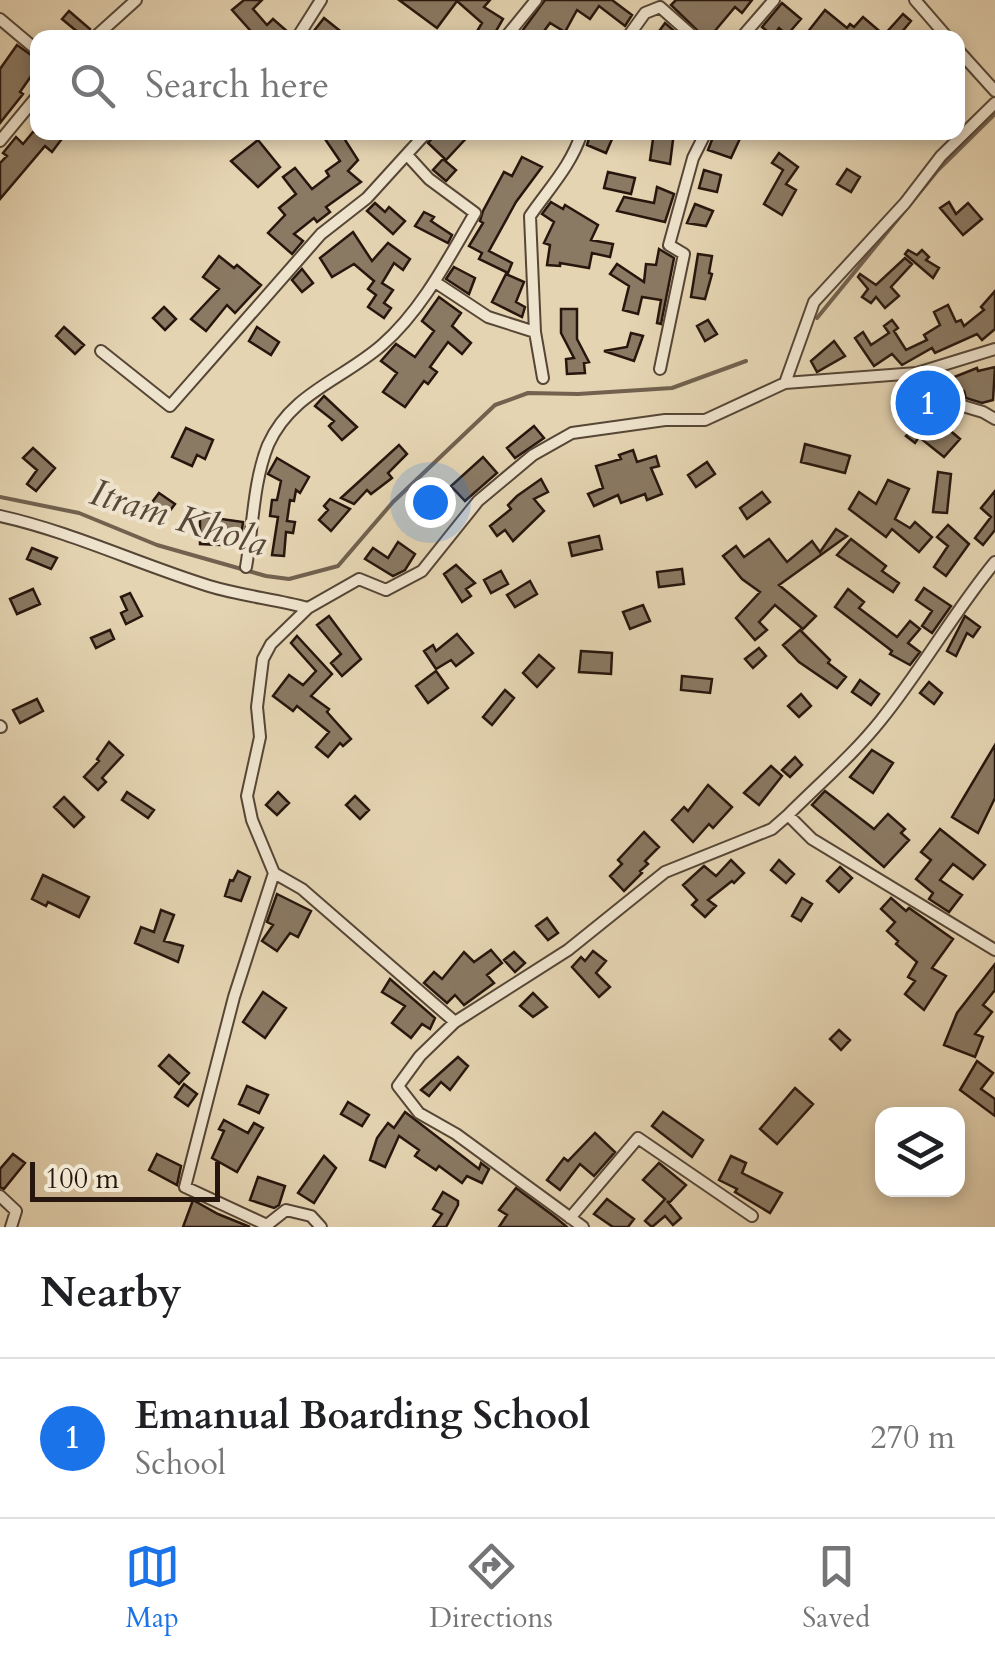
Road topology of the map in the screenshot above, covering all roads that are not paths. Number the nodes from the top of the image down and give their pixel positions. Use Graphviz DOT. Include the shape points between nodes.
graph roads {
  1 [pos="136,0"];
  2 [pos="321,0"];
  3 [pos="536,0"];
  4 [pos="774,0"];
  5 [pos="915,0"];
  6 [pos="0,19"];
  7 [pos="103,30"];
  8 [pos="302,30"];
  9 [pos="512,30"];
  10 [pos="633,30"];
  11 [pos="685,30"];
  12 [pos="749,30"];
  13 [pos="941,30"];
  14 [pos="30,44"];
  15 [pos="965,58"];
  16 [pos="995,91"];
  17 [pos="995,103"];
  18 [pos="30,105"];
  19 [pos="965,132"];
  20 [pos="421,140"];
  21 [pos="579,140"];
  22 [pos="702,140"];
  23 [pos="957,140"];
  24 [pos="0,141"];
  25 [pos="408,156"];
  26 [pos="435,282"];
  27 [pos="534,332"];
  28 [pos="995,349"];
  29 [pos="101,351"];
  30 [pos="660,369"];
  31 [pos="917,373"];
  32 [pos="543,378"];
  33 [pos="785,382"];
  34 [pos="995,419"];
  35 [pos="0,516"];
  36 [pos="995,562"];
  37 [pos="246,566"];
  38 [pos="308,608"];
  39 [pos="788,815"];
  40 [pos="274,874"];
  41 [pos="995,950"];
  42 [pos="455,1022"];
  43 [pos="0,1196"];
  44 [pos="752,1216"];
  45 [pos="570,1218"];
  46 [pos="11,1227"];
  47 [pos="321,1227"];
  48 [pos="583,1227"];
  1 -- 7 [label="street"];
  2 -- 8 [label="street"];
  3 -- 9 [label="street"];
  4 -- 12 [label="street"];
  5 -- 13 [label="street"];
  6 -- 14 [label="street"];
  10 -- 11 [label="street" via="645,12 660,7"];
  15 -- 16 [label="street"];
  17 -- 19 [label="street"];
  18 -- 24 [label="street"];
  20 -- 25 [label="street"];
  21 -- 27 [label="street" via="568,166 530,216"];
  22 -- 30 [label="street" via="669,245 684,254"];
  23 -- 33 [label="street" via="814,302"];
  25 -- 26 [label="street" via="475,214"];
  25 -- 29 [label="street" via="321,234 170,406"];
  26 -- 27 [label="street" via="488,316"];
  26 -- 37 [label="street" via="384,344 316,388 286,418 268,446"];
  27 -- 32 [label="street"];
  28 -- 31 [label="street"];
  31 -- 33 [label="street"];
  31 -- 34 [label="street" via="936,398"];
  33 -- 38 [label="street" via="705,420 572,433 478,501 422,571 386,590 359,579"];
  35 -- 38 [label="street" via="208,586"];
  36 -- 39 [label="street" via="879,724"];
  38 -- 40 [label="street" via="271,644 261,668 260,738 247,796"];
  39 -- 41 [label="street" via="812,839"];
  39 -- 42 [label="street" via="772,829 665,872 568,950"];
  40 -- 42 [label="street" via="302,889"];
  40 -- 47 [label="street" via="184,1187 267,1225 286,1210 311,1216"];
  42 -- 45 [label="street" via="398,1086 419,1113"];
  43 -- 46 [label="street" via="16,1211"];
  44 -- 45 [label="street" via="638,1138"];
  45 -- 48 [label="street"];
}
